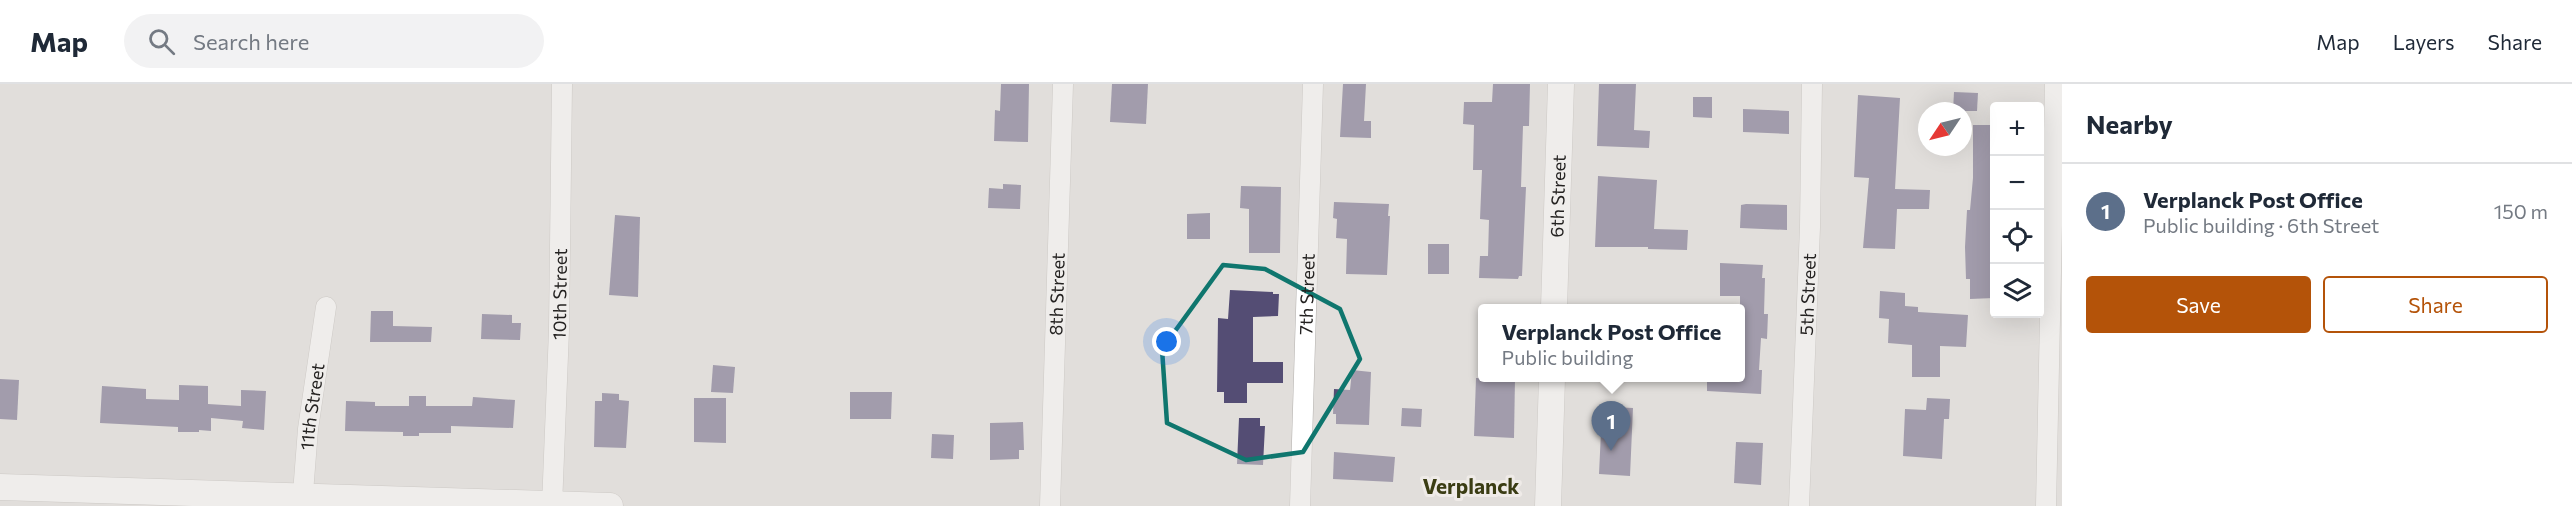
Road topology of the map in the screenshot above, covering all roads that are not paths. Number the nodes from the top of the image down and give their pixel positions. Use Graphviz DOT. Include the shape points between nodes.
graph roads {
  1 [pos="562,84"];
  2 [pos="1063,84"];
  3 [pos="1313,84"];
  4 [pos="1561,84"];
  5 [pos="1812,84"];
  6 [pos="2055,84"];
  7 [pos="1554,304"];
  8 [pos="326,307"];
  9 [pos="1552,382"];
  10 [pos="0,488"];
  11 [pos="302,501"];
  12 [pos="552,505"];
  13 [pos="610,506"];
  14 [pos="1050,506"];
  15 [pos="1300,506"];
  16 [pos="1548,506"];
  17 [pos="1799,506"];
  18 [pos="2046,506"];
  1 -- 12 [label="street, 10th Street"];
  2 -- 14 [label="street, 8th Street"];
  3 -- 15 [label="street, 7th Street"];
  4 -- 7 [label="street, 6th Street"];
  5 -- 17 [label="street, 5th Street"];
  6 -- 18 [label="street"];
  8 -- 11 [label="street, 11th Street"];
  9 -- 16 [label="street"];
  10 -- 11 [label="street"];
  11 -- 12 [label="street"];
  12 -- 13 [label="street"];
}
